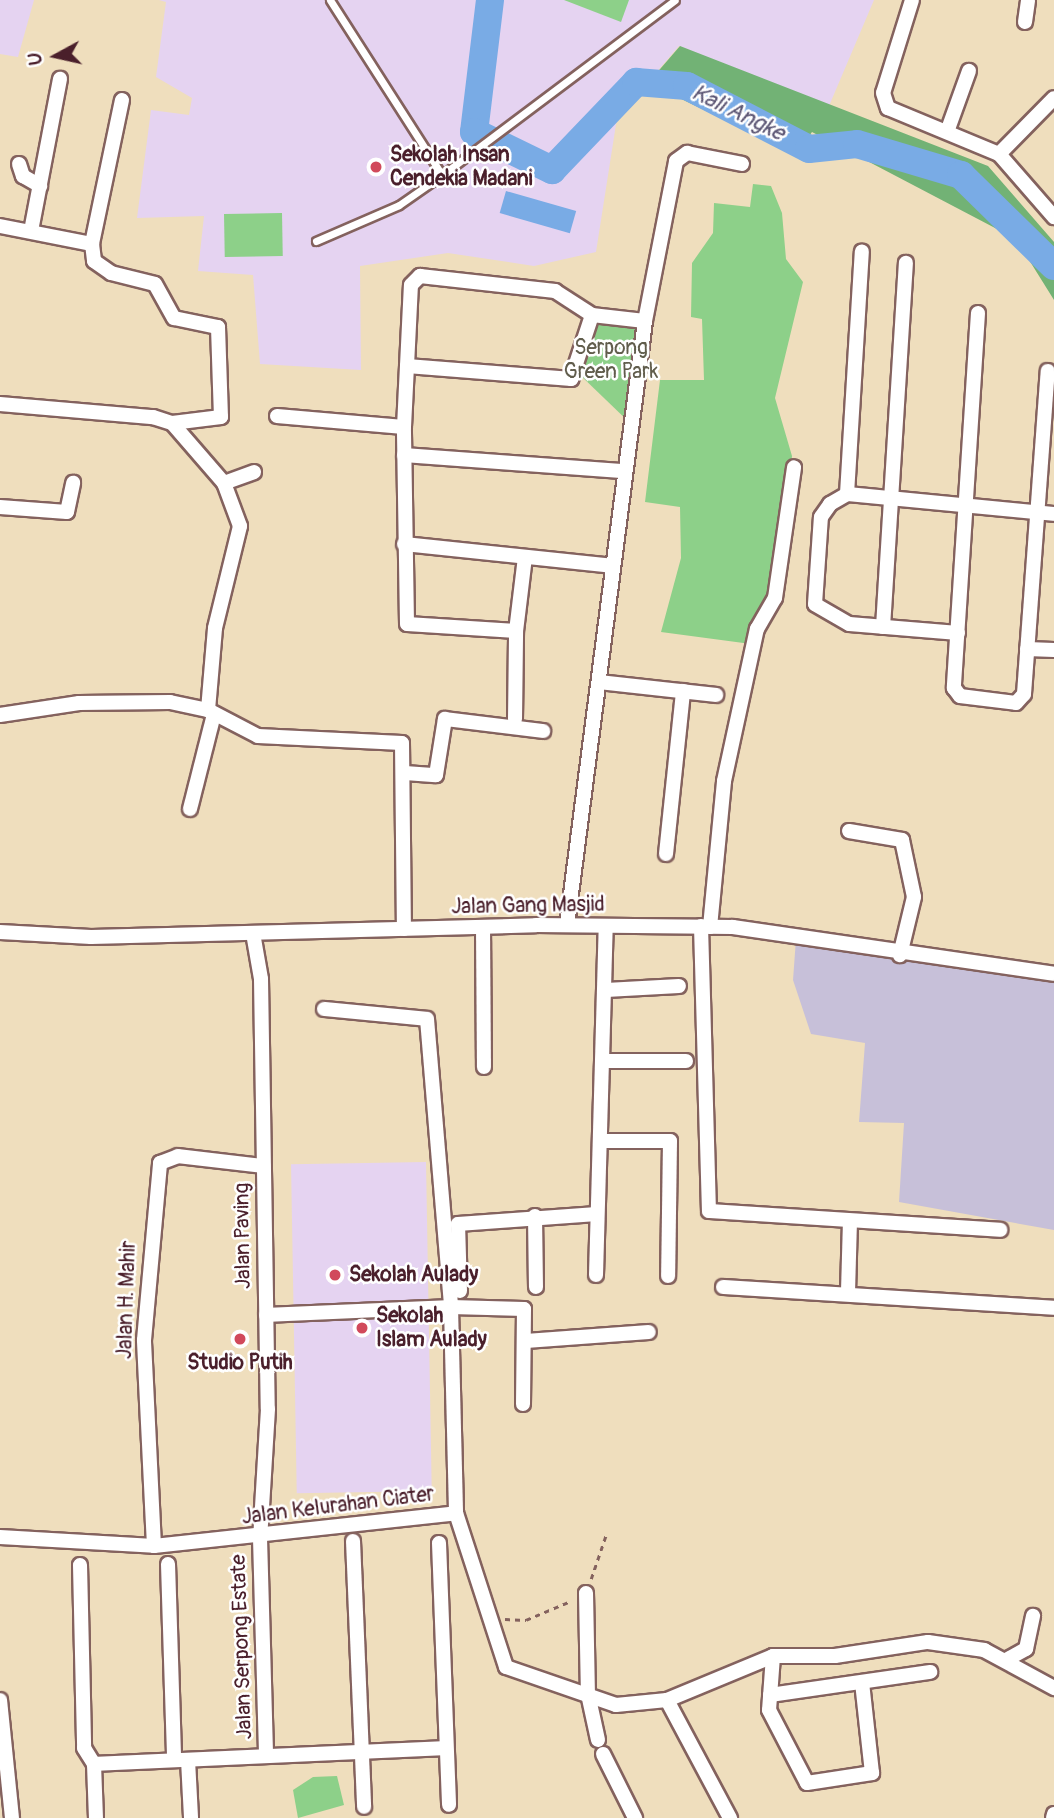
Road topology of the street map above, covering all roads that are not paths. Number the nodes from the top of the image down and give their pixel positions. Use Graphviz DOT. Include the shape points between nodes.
graph roads {
  1 [pos="330,0"];
  2 [pos="675,0"];
  3 [pos="912,0"];
  4 [pos="1028,0"];
  5 [pos="1025,22"];
  6 [pos="969,71"];
  7 [pos="60,79"];
  8 [pos="1054,98"];
  9 [pos="122,100"];
  10 [pos="947,132"];
  11 [pos="999,154"];
  12 [pos="19,163"];
  13 [pos="741,164"];
  14 [pos="442,175"];
  15 [pos="40,186"];
  16 [pos="1054,218"];
  17 [pos="0,226"];
  18 [pos="31,232"];
  19 [pos="316,241"];
  20 [pos="92,244"];
  21 [pos="862,251"];
  22 [pos="906,263"];
  23 [pos="978,313"];
  24 [pos="592,315"];
  25 [pos="645,321"];
  26 [pos="407,366"];
  27 [pos="1048,371"];
  28 [pos="0,404"];
  29 [pos="277,416"];
  30 [pos="172,423"];
  31 [pos="404,428"];
  32 [pos="404,455"];
  33 [pos="794,467"];
  34 [pos="624,471"];
  35 [pos="254,472"];
  36 [pos="73,483"];
  37 [pos="224,483"];
  38 [pos="847,494"];
  39 [pos="892,498"];
  40 [pos="0,506"];
  41 [pos="967,506"];
  42 [pos="1037,512"];
  43 [pos="1054,514"];
  44 [pos="404,544"];
  45 [pos="525,557"];
  46 [pos="612,566"];
  47 [pos="883,627"];
  48 [pos="516,631"];
  49 [pos="958,633"];
  50 [pos="1027,649"];
  51 [pos="1054,650"];
  52 [pos="599,682"];
  53 [pos="684,691"];
  54 [pos="716,695"];
  55 [pos="211,712"];
  56 [pos="0,715"];
  57 [pos="514,719"];
  58 [pos="543,731"];
  59 [pos="405,773"];
  60 [pos="190,809"];
  61 [pos="849,831"];
  62 [pos="666,854"];
  63 [pos="567,925"];
  64 [pos="606,926"];
  65 [pos="483,927"];
  66 [pos="705,927"];
  67 [pos="404,929"];
  68 [pos="0,932"];
  69 [pos="253,933"];
  70 [pos="900,956"];
  71 [pos="1054,974"];
  72 [pos="679,986"];
  73 [pos="606,990"];
  74 [pos="324,1009"];
  75 [pos="603,1061"];
  76 [pos="686,1061"];
  77 [pos="484,1067"];
  78 [pos="603,1140"];
  79 [pos="263,1166"];
  80 [pos="597,1214"];
  81 [pos="535,1216"];
  82 [pos="850,1222"];
  83 [pos="1000,1230"];
  84 [pos="596,1275"];
  85 [pos="668,1276"];
  86 [pos="536,1287"];
  87 [pos="723,1287"];
  88 [pos="460,1291"];
  89 [pos="848,1292"];
  90 [pos="451,1307"];
  91 [pos="1054,1308"];
  92 [pos="266,1315"];
  93 [pos="649,1332"];
  94 [pos="526,1341"];
  95 [pos="523,1404"];
  96 [pos="456,1513"];
  97 [pos="0,1536"];
  98 [pos="260,1538"];
  99 [pos="354,1541"];
  100 [pos="439,1543"];
  101 [pos="154,1546"];
  102 [pos="168,1564"];
  103 [pos="80,1565"];
  104 [pos="586,1592"];
  105 [pos="1033,1616"];
  106 [pos="773,1656"];
  107 [pos="1006,1660"];
  108 [pos="930,1672"];
  109 [pos="862,1683"];
  110 [pos="1054,1688"];
  111 [pos="588,1694"];
  112 [pos="770,1695"];
  113 [pos="0,1700"];
  114 [pos="667,1700"];
  115 [pos="0,1706"];
  116 [pos="446,1748"];
  117 [pos="361,1752"];
  118 [pos="266,1756"];
  119 [pos="181,1760"];
  120 [pos="94,1764"];
  121 [pos="449,1805"];
  122 [pos="364,1807"];
  123 [pos="8,1815"];
  124 [pos="96,1818"];
  125 [pos="191,1818"];
  126 [pos="635,1818"];
  127 [pos="730,1818"];
  1 -- 14 [label="lane"];
  2 -- 14 [label="lane"];
  3 -- 10 [label="street" via="884,100"];
  4 -- 5 [label="street"];
  6 -- 10 [label="street"];
  7 -- 15 [label="street"];
  8 -- 11 [label="street"];
  9 -- 20 [label="street"];
  10 -- 11 [label="street"];
  11 -- 16 [label="street"];
  12 -- 15 [label="street" via="23,176"];
  13 -- 25 [label="street" via="687,153 676,161"];
  14 -- 19 [label="lane" via="399,205"];
  15 -- 18 [label="street"];
  17 -- 18 [label="street"];
  18 -- 20 [label="street"];
  20 -- 30 [label="street" via="102,269 160,288 174,318 217,323 221,417"];
  21 -- 38 [label="street"];
  22 -- 39 [label="street"];
  23 -- 41 [label="street"];
  24 -- 25 [label="street"];
  24 -- 26 [label="street" via="571,379"];
  24 -- 26 [label="street" via="555,291 420,276 411,285"];
  25 -- 34 [label="street"];
  26 -- 31 [label="street"];
  27 -- 42 [label="street"];
  28 -- 30 [label="street"];
  29 -- 31 [label="street"];
  30 -- 37 [label="street"];
  31 -- 32 [label="street"];
  32 -- 34 [label="street"];
  32 -- 44 [label="street"];
  33 -- 66 [label="street" via="775,598 757,629 724,782"];
  34 -- 46 [label="street"];
  35 -- 37 [label="street"];
  36 -- 40 [label="street" via="68,512"];
  37 -- 55 [label="street" via="240,526 215,628"];
  38 -- 39 [label="street"];
  38 -- 47 [label="street" via="821,517 812,595 831,617"];
  39 -- 41 [label="street"];
  39 -- 47 [label="street"];
  41 -- 42 [label="street"];
  41 -- 49 [label="street"];
  42 -- 43 [label="street"];
  42 -- 50 [label="street"];
  44 -- 45 [label="street"];
  44 -- 48 [label="street" via="405,619 412,629"];
  45 -- 46 [label="street"];
  45 -- 48 [label="street"];
  46 -- 52 [label="street"];
  47 -- 49 [label="street"];
  48 -- 57 [label="street"];
  49 -- 50 [label="street" via="954,688 960,696 1016,703 1024,694"];
  50 -- 51 [label="street"];
  52 -- 53 [label="street"];
  52 -- 63 [label="street"];
  53 -- 54 [label="street"];
  53 -- 62 [label="street"];
  55 -- 56 [label="street" via="170,702 91,703"];
  55 -- 59 [label="street" via="258,736 395,740 406,747"];
  55 -- 60 [label="street"];
  58 -- 59 [label="street" via="445,719 436,775"];
  59 -- 67 [label="street"];
  61 -- 70 [label="street" via="902,839 914,897"];
  63 -- 64 [label="street, Jalan Gang Masjid"];
  63 -- 65 [label="street, Jalan Gang Masjid"];
  64 -- 66 [label="street, Jalan Gang Masjid"];
  64 -- 73 [label="street"];
  65 -- 67 [label="street, Jalan Gang Masjid"];
  65 -- 77 [label="street"];
  66 -- 70 [label="street, Jalan Gang Masjid"];
  66 -- 82 [label="street" via="709,1210 846,1216"];
  67 -- 69 [label="street, Jalan Gang Masjid"];
  68 -- 69 [label="street, Jalan Gang Masjid"];
  69 -- 79 [label="street, Jalan Paving" via="261,979"];
  70 -- 71 [label="street, Jalan Gang Masjid"];
  72 -- 73 [label="street"];
  73 -- 75 [label="street"];
  74 -- 90 [label="street" via="427,1019"];
  75 -- 76 [label="street"];
  75 -- 78 [label="street"];
  78 -- 80 [label="street"];
  78 -- 85 [label="street" via="670,1141"];
  79 -- 92 [label="street, Jalan Paving"];
  79 -- 101 [label="street, Jalan H. Mahir" via="178,1156 160,1163 145,1328"];
  80 -- 81 [label="street"];
  80 -- 84 [label="street"];
  81 -- 86 [label="street"];
  81 -- 88 [label="street" via="458,1224"];
  82 -- 83 [label="street"];
  82 -- 89 [label="street"];
  87 -- 89 [label="street"];
  89 -- 91 [label="street"];
  90 -- 92 [label="street"];
  90 -- 94 [label="street" via="521,1306"];
  90 -- 96 [label="street"];
  92 -- 98 [label="street, Jalan Paving"];
  93 -- 94 [label="street"];
  94 -- 95 [label="street"];
  96 -- 98 [label="street, Jalan Kelurahan Ciater"];
  96 -- 111 [label="street, Jalan Kelurahan Ciater" via="506,1667"];
  97 -- 101 [label="street, Jalan Kelurahan Ciater"];
  98 -- 101 [label="street, Jalan Kelurahan Ciater"];
  98 -- 118 [label="street, Jalan Serpong Estate"];
  99 -- 117 [label="street"];
  100 -- 116 [label="street"];
  102 -- 119 [label="street"];
  103 -- 120 [label="street" via="84,1748"];
  104 -- 111 [label="street"];
  105 -- 107 [label="street" via="1026,1649"];
  106 -- 107 [label="street, Jalan Kelurahan Ciater" via="835,1656 928,1642 963,1644"];
  106 -- 112 [label="street"];
  106 -- 114 [label="street, Jalan Kelurahan Ciater"];
  107 -- 110 [label="street, Jalan Kelurahan Ciater"];
  108 -- 109 [label="street"];
  109 -- 112 [label="street"];
  109 -- 112 [label="street" via="872,1773 813,1785 802,1779 772,1718"];
  111 -- 114 [label="street, Jalan Kelurahan Ciater" via="616,1706"];
  111 -- 126 [label="street" via="601,1747"];
  113 -- 115 [label="street"];
  114 -- 127 [label="street"];
  115 -- 123 [label="street"];
  116 -- 117 [label="street, Jalan Serpong Estate"];
  116 -- 121 [label="street"];
  117 -- 118 [label="street, Jalan Serpong Estate"];
  117 -- 122 [label="street"];
  118 -- 119 [label="street, Jalan Serpong Estate"];
  119 -- 120 [label="street, Jalan Serpong Estate"];
  119 -- 125 [label="street"];
  120 -- 124 [label="street"];
}
